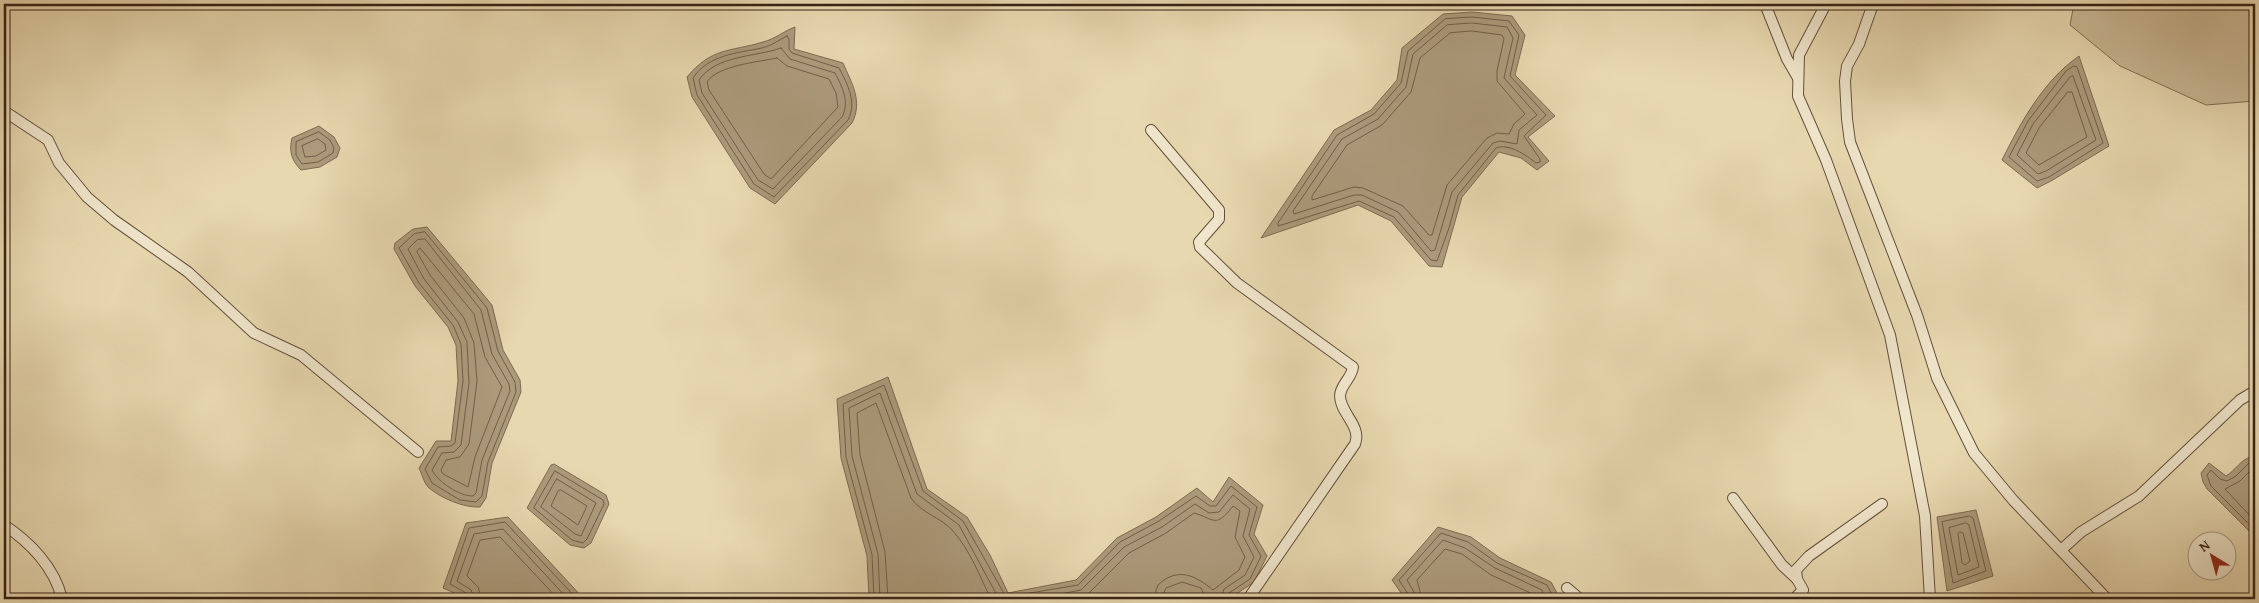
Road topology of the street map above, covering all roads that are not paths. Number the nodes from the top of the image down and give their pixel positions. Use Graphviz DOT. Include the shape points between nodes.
graph roads {
  1 [pos="1765,4"];
  2 [pos="1826,4"];
  3 [pos="1873,4"];
  4 [pos="1798,78"];
  5 [pos="4,111"];
  6 [pos="1151,130"];
  7 [pos="2255,391"];
  8 [pos="418,452"];
  9 [pos="1733,498"];
  10 [pos="1882,504"];
  11 [pos="4,525"];
  12 [pos="2060,550"];
  13 [pos="1797,579"];
  14 [pos="1567,588"];
  15 [pos="62,599"];
  16 [pos="1248,599"];
  17 [pos="1580,599"];
  18 [pos="1794,599"];
  19 [pos="1930,599"];
  20 [pos="2106,599"];
  1 -- 4 [label="street"];
  2 -- 4 [label="street" via="1799,55"];
  3 -- 12 [label="street" via="1859,44 1847,66 1845,81 1850,142 1938,378 1974,453"];
  4 -- 19 [label="street" via="1798,96 1826,160 1890,335 1925,516"];
  5 -- 8 [label="street" via="48,140 64,170 87,197 114,220 188,272 254,333 301,355"];
  6 -- 16 [label="street" via="1219,210 1219,219 1201,236 1200,247 1237,283 1353,367 1340,398 1358,438"];
  7 -- 12 [label="street" via="2240,400 2139,496 2081,532"];
  9 -- 13 [label="street" via="1782,565"];
  10 -- 13 [label="street" via="1809,556 1796,570"];
  11 -- 15 [label="street" via="31,545 57,580"];
  12 -- 20 [label="street"];
  13 -- 18 [label="street" via="1803,590"];
  14 -- 17 [label="street"];
}
